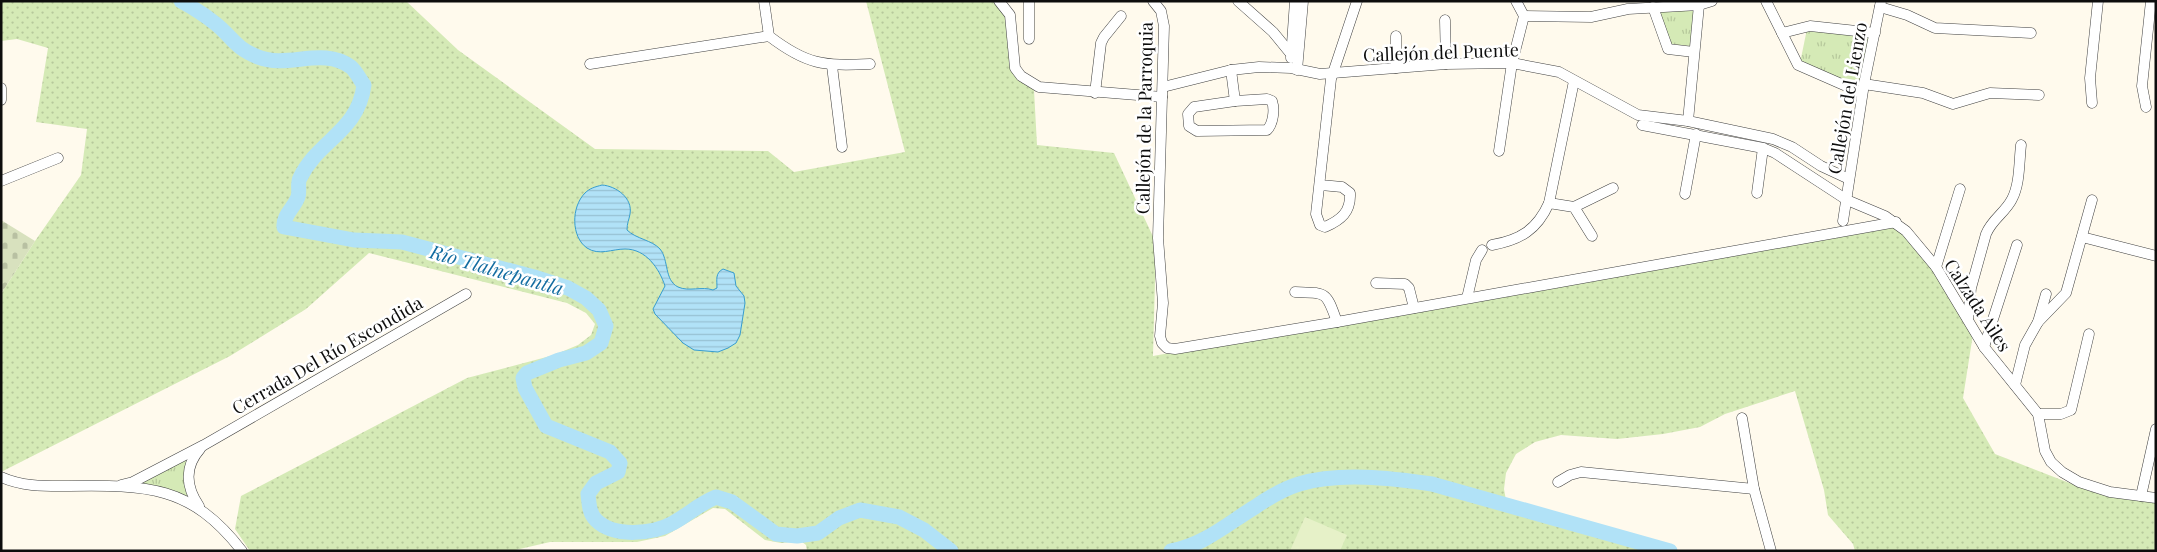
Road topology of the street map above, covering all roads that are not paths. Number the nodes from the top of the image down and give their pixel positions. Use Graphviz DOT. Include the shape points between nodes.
graph roads {
  1 [pos="764,1"];
  2 [pos="999,1"];
  3 [pos="1030,1"];
  4 [pos="1153,1"];
  5 [pos="1238,1"];
  6 [pos="1295,1"];
  7 [pos="1303,1"];
  8 [pos="1357,1"];
  9 [pos="1516,1"];
  10 [pos="1712,1"];
  11 [pos="1766,1"];
  12 [pos="2098,1"];
  13 [pos="2151,1"];
  14 [pos="1881,4"];
  15 [pos="1700,5"];
  16 [pos="1653,7"];
  17 [pos="1121,16"];
  18 [pos="1524,16"];
  19 [pos="1445,20"];
  20 [pos="1011,22"];
  21 [pos="1029,24"];
  22 [pos="1782,33"];
  23 [pos="1874,33"];
  24 [pos="2031,33"];
  25 [pos="769,36"];
  26 [pos="1396,36"];
  27 [pos="1029,39"];
  28 [pos="1694,52"];
  29 [pos="1291,54"];
  30 [pos="1512,63"];
  31 [pos="590,64"];
  32 [pos="870,64"];
  33 [pos="1446,64"];
  34 [pos="832,66"];
  35 [pos="1396,68"];
  36 [pos="1294,69"];
  37 [pos="1231,70"];
  38 [pos="1335,72"];
  39 [pos="1574,81"];
  40 [pos="1,88"];
  41 [pos="1863,89"];
  42 [pos="1163,92"];
  43 [pos="1095,93"];
  44 [pos="2040,95"];
  45 [pos="1,100"];
  46 [pos="1235,101"];
  47 [pos="2092,103"];
  48 [pos="2146,107"];
  49 [pos="1688,121"];
  50 [pos="1642,124"];
  51 [pos="1696,134"];
  52 [pos="2021,145"];
  53 [pos="842,147"];
  54 [pos="1763,148"];
  55 [pos="1499,150"];
  56 [pos="58,158"];
  57 [pos="1849,179"];
  58 [pos="1,181"];
  59 [pos="1320,184"];
  60 [pos="1613,188"];
  61 [pos="1960,188"];
  62 [pos="1757,193"];
  63 [pos="1685,194"];
  64 [pos="1847,200"];
  65 [pos="2092,200"];
  66 [pos="1549,203"];
  67 [pos="1574,207"];
  68 [pos="1843,221"];
  69 [pos="1896,222"];
  70 [pos="1592,236"];
  71 [pos="2082,237"];
  72 [pos="2017,245"];
  73 [pos="2156,256"];
  74 [pos="1936,268"];
  75 [pos="1376,283"];
  76 [pos="1295,292"];
  77 [pos="466,294"];
  78 [pos="2046,294"];
  79 [pos="1467,298"];
  80 [pos="1414,308"];
  81 [pos="1968,318"];
  82 [pos="1337,322"];
  83 [pos="2038,322"];
  84 [pos="2089,334"];
  85 [pos="1984,347"];
  86 [pos="2015,386"];
  87 [pos="2038,414"];
  88 [pos="1742,418"];
  89 [pos="2156,429"];
  90 [pos="204,445"];
  91 [pos="1,477"];
  92 [pos="1558,482"];
  93 [pos="120,485"];
  94 [pos="1754,489"];
  95 [pos="2141,496"];
  96 [pos="2156,498"];
  97 [pos="200,508"];
  98 [pos="242,551"];
  99 [pos="1771,551"];
  1 -- 25 [label="street"];
  2 -- 20 [label="street, Callejón del Puente" via="1006,8"];
  3 -- 21 [label="street"];
  4 -- 42 [label="street, Callejón de la Parroquia" via="1161,11 1164,26"];
  5 -- 29 [label="street" via="1273,32"];
  6 -- 29 [label="street"];
  7 -- 36 [label="street"];
  8 -- 38 [label="street"];
  9 -- 18 [label="street"];
  10 -- 15 [label="street"];
  11 -- 22 [label="street"];
  12 -- 47 [label="street" via="2090,78"];
  13 -- 48 [label="street" via="2142,86"];
  14 -- 23 [label="street, Callejón del Lienzo"];
  14 -- 24 [label="street" via="1935,28"];
  15 -- 16 [label="street"];
  15 -- 28 [label="street"];
  16 -- 18 [label="street" via="1582,18"];
  16 -- 28 [label="street" via="1668,49"];
  17 -- 43 [label="street" via="1101,43"];
  18 -- 30 [label="street"];
  19 -- 33 [label="street"];
  20 -- 21 [label="street"];
  20 -- 43 [label="street, Callejón del Puente" via="1012,59 1021,76 1040,87"];
  21 -- 27 [label="street"];
  22 -- 23 [label="street" via="1810,26"];
  22 -- 41 [label="street" via="1798,65"];
  23 -- 41 [label="street, Callejón del Lienzo"];
  25 -- 31 [label="street"];
  25 -- 34 [label="street" via="801,57"];
  26 -- 35 [label="street"];
  28 -- 49 [label="street"];
  29 -- 36 [label="street"];
  30 -- 33 [label="street, Callejón del Puente"];
  30 -- 39 [label="street, Callejón del Puente" via="1550,69"];
  30 -- 55 [label="street"];
  32 -- 34 [label="street"];
  33 -- 35 [label="street, Callejón del Puente"];
  34 -- 53 [label="street"];
  35 -- 38 [label="street, Callejón del Puente"];
  36 -- 37 [label="street, Callejón del Puente" via="1259,67"];
  36 -- 38 [label="street, Callejón del Puente" via="1320,74"];
  37 -- 42 [label="street, Callejón del Puente"];
  37 -- 46 [label="street"];
  38 -- 59 [label="street" via="1331,79"];
  39 -- 49 [label="street, Callejón del Puente" via="1638,115"];
  39 -- 66 [label="street"];
  40 -- 45 [label="street"];
  41 -- 44 [label="street" via="1924,93 1953,104 1990,93"];
  41 -- 57 [label="street, Callejón del Lienzo"];
  42 -- 43 [label="street, Callejón del Puente"];
  42 -- 82 [label="street, Callejón de la Parroquia" via="1158,238 1163,303 1162,343 1175,349"];
  46 -- 46 [label="street" via="1194,107 1188,114 1189,126 1197,131 1262,131 1270,127 1272,101"];
  49 -- 57 [label="street, Callejón del Puente" via="1773,139"];
  50 -- 51 [label="street, Calzada Ailes"];
  51 -- 54 [label="street, Calzada Ailes"];
  51 -- 63 [label="street"];
  52 -- 81 [label="street" via="2014,193 1989,226 1971,288"];
  54 -- 62 [label="street"];
  54 -- 64 [label="street, Calzada Ailes"];
  56 -- 58 [label="street"];
  57 -- 64 [label="street, Callejón del Lienzo"];
  60 -- 67 [label="street"];
  61 -- 74 [label="street"];
  64 -- 68 [label="street, Callejón del Lienzo"];
  64 -- 69 [label="street, Calzada Ailes"];
  65 -- 71 [label="street"];
  66 -- 67 [label="street"];
  66 -- 79 [label="street" via="1536,226 1523,236 1487,248 1476,260"];
  67 -- 70 [label="street"];
  69 -- 74 [label="street, Calzada Ailes"];
  69 -- 79 [label="street"];
  71 -- 73 [label="street"];
  71 -- 83 [label="street" via="2066,293"];
  72 -- 85 [label="street"];
  74 -- 81 [label="street, Calzada Ailes"];
  75 -- 80 [label="street" via="1405,284 1410,288"];
  76 -- 82 [label="street" via="1327,296"];
  77 -- 90 [label="street, Cerrada Del Río Escondida"];
  78 -- 83 [label="street"];
  79 -- 80 [label="street"];
  80 -- 82 [label="street"];
  81 -- 85 [label="street, Calzada Ailes"];
  83 -- 86 [label="street" via="2026,345"];
  84 -- 87 [label="street" via="2071,410 2061,414"];
  85 -- 86 [label="street, Calzada Ailes"];
  86 -- 87 [label="street, Calzada Ailes"];
  87 -- 95 [label="street, Calzada Ailes" via="2045,451 2062,472 2094,488"];
  88 -- 94 [label="street"];
  89 -- 95 [label="street"];
  90 -- 93 [label="street, Cerrada Del Río Escondida" via="133,482"];
  90 -- 97 [label="street, Cerrada Del Río Escondida" via="193,456 187,476"];
  91 -- 93 [label="street" via="40,486"];
  92 -- 94 [label="street" via="1581,472"];
  93 -- 97 [label="street" via="172,494"];
  94 -- 99 [label="street"];
  95 -- 96 [label="street, Calzada Ailes"];
  97 -- 98 [label="street"];
}
